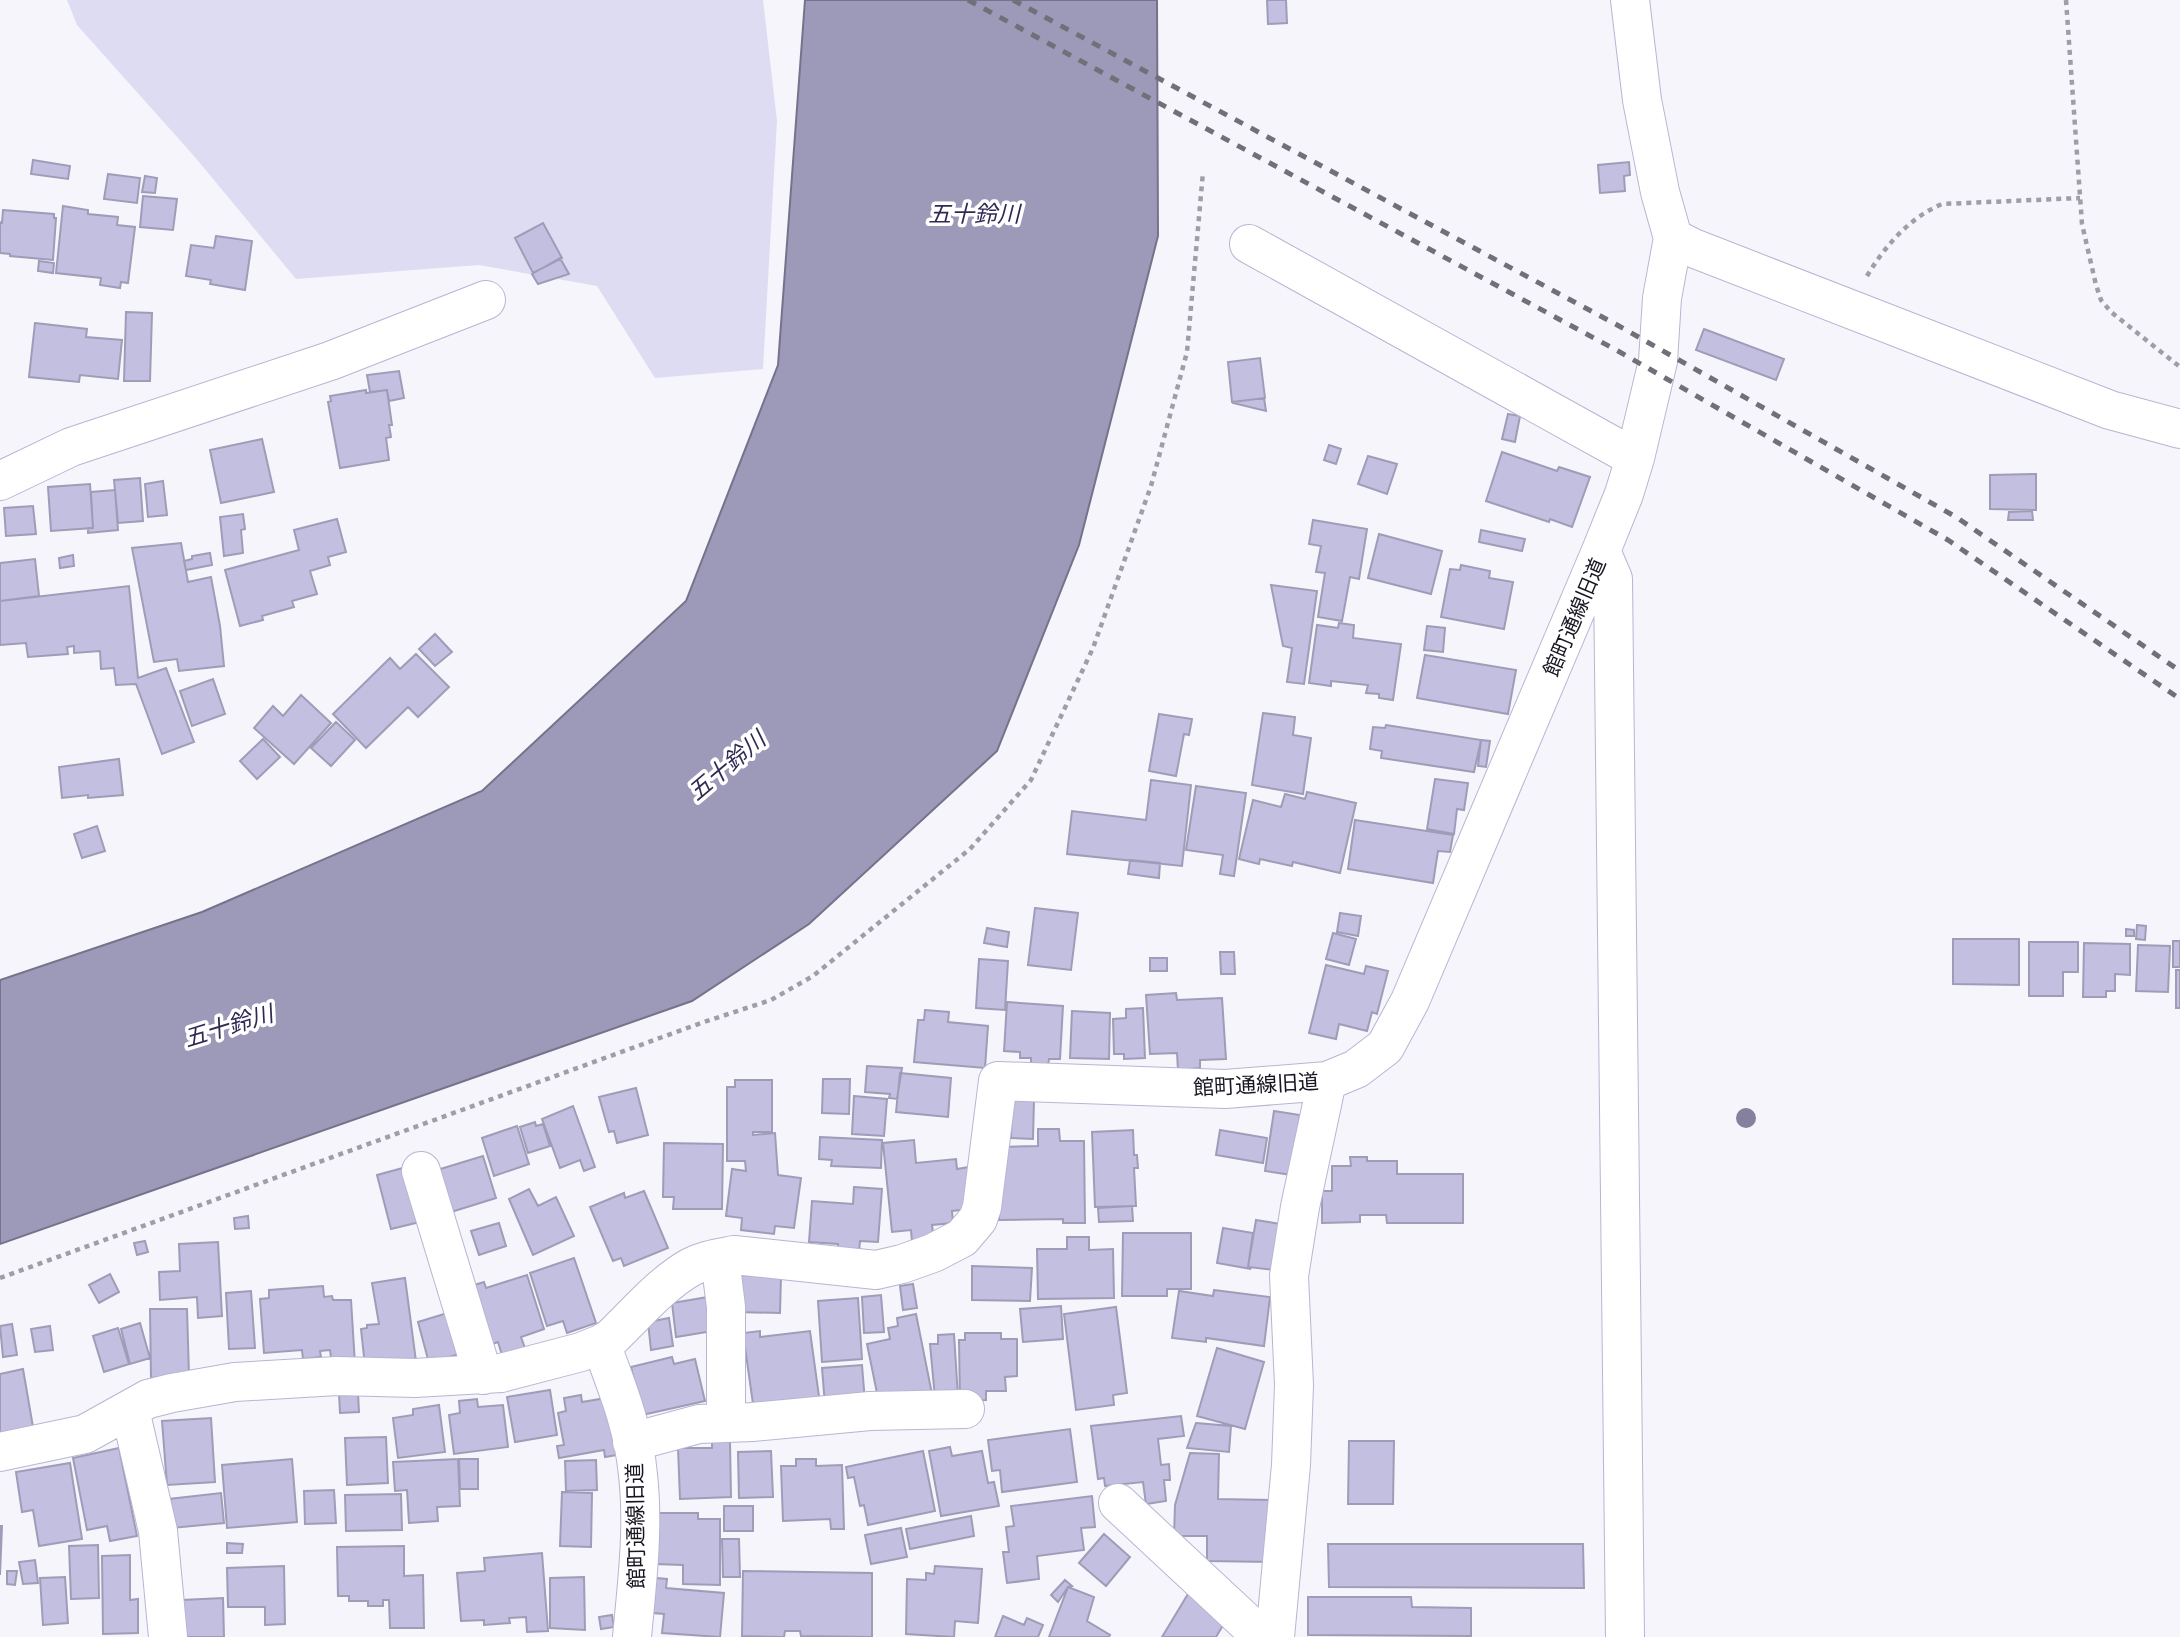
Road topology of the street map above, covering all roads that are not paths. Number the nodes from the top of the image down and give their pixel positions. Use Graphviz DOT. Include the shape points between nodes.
graph roads {
  1 [pos="1630,0"];
  2 [pos="1674,238"];
  3 [pos="1249,244"];
  4 [pos="486,300"];
  5 [pos="2180,429"];
  6 [pos="1635,458"];
  7 [pos="0,481"];
  8 [pos="1601,551"];
  9 [pos="1327,1081"];
  10 [pos="421,1171"];
  11 [pos="720,1258"];
  12 [pos="601,1344"];
  13 [pos="483,1375"];
  14 [pos="965,1409"];
  15 [pos="130,1410"];
  16 [pos="726,1423"];
  17 [pos="632,1442"];
  18 [pos="0,1452"];
  19 [pos="1118,1503"];
  20 [pos="168,1637"];
  21 [pos="632,1637"];
  22 [pos="1262,1637"];
  23 [pos="1275,1637"];
  24 [pos="1625,1637"];
  1 -- 2 [label="street, 館町通線旧道" via="1642,100"];
  2 -- 5 [label="street" via="2110,410"];
  2 -- 6 [label="street, 館町通線旧道" via="1662,298 1658,361"];
  3 -- 6 [label="street"];
  4 -- 7 [label="street" via="330,361 71,447"];
  6 -- 8 [label="street, 館町通線旧道"];
  8 -- 9 [label="street, 館町通線旧道" via="1392,1036 1371,1059"];
  8 -- 24 [label="street" via="1613,579"];
  9 -- 11 [label="street, 館町通線旧道" via="1224,1088 998,1081 982,1207 962,1238 876,1270 734,1255"];
  9 -- 23 [label="street" via="1289,1276 1292,1452"];
  10 -- 13 [label="street"];
  11 -- 12 [label="street, 館町通線旧道" via="692,1266 674,1279"];
  11 -- 16 [label="street" via="726,1307"];
  12 -- 13 [label="street"];
  12 -- 17 [label="street, 館町通線旧道" via="624,1405"];
  13 -- 15 [label="street" via="235,1382 148,1399"];
  14 -- 16 [label="street" via="870,1411"];
  15 -- 18 [label="street" via="85,1434"];
  15 -- 20 [label="street" via="158,1531"];
  16 -- 17 [label="street" via="698,1424"];
  17 -- 21 [label="street, 館町通線旧道" via="638,1474 640,1557"];
  19 -- 22 [label="street"];
}
